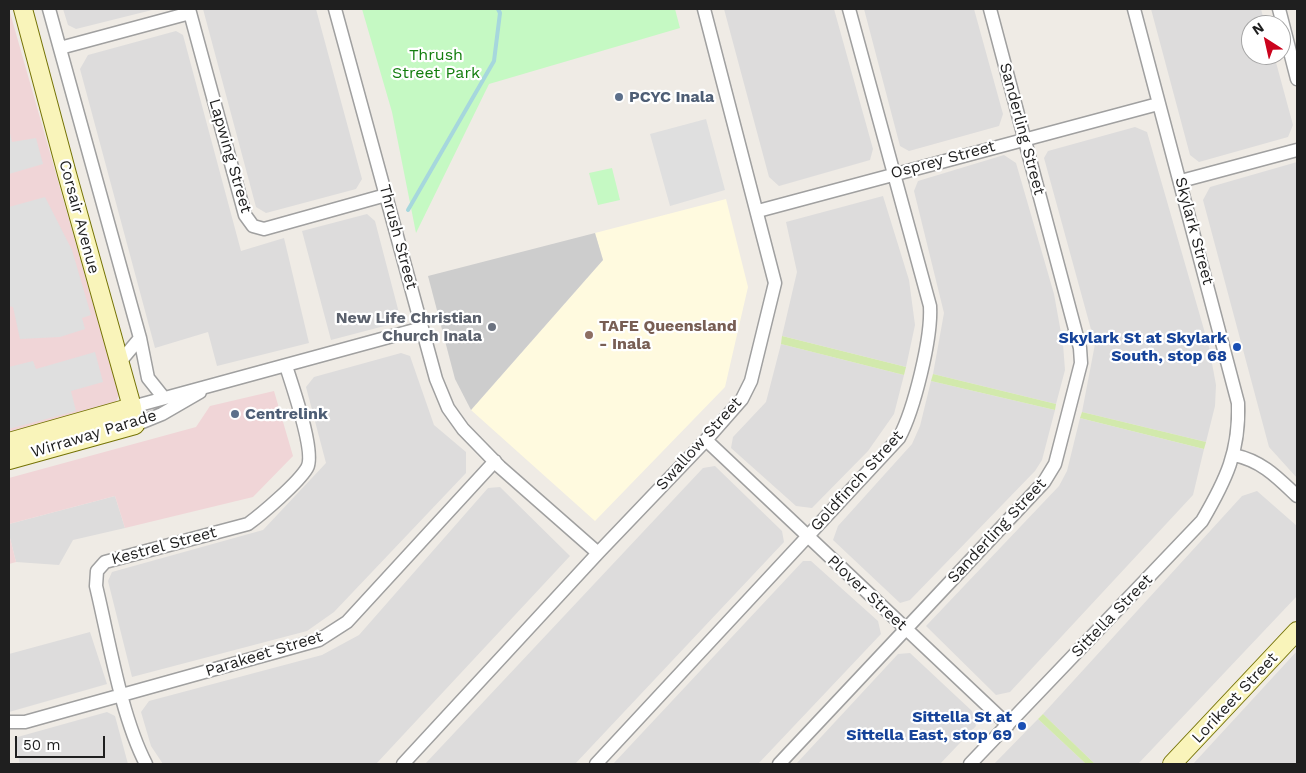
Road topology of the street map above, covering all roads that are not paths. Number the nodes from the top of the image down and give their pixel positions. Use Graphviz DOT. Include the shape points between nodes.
graph roads {
  1 [pos="23,9"];
  2 [pos="49,9"];
  3 [pos="335,9"];
  4 [pos="704,9"];
  5 [pos="849,9"];
  6 [pos="990,9"];
  7 [pos="1134,9"];
  8 [pos="189,11"];
  9 [pos="1291,30"];
  10 [pos="60,48"];
  11 [pos="1297,79"];
  12 [pos="1158,104"];
  13 [pos="1025,139"];
  14 [pos="1297,150"];
  15 [pos="894,173"];
  16 [pos="1181,181"];
  17 [pos="386,195"];
  18 [pos="758,211"];
  19 [pos="422,328"];
  20 [pos="140,338"];
  21 [pos="119,363"];
  22 [pos="286,366"];
  23 [pos="204,389"];
  24 [pos="164,398"];
  25 [pos="134,416"];
  26 [pos="706,440"];
  27 [pos="9,442"];
  28 [pos="1234,455"];
  29 [pos="9,460"];
  30 [pos="495,461"];
  31 [pos="1297,496"];
  32 [pos="807,537"];
  33 [pos="598,553"];
  34 [pos="905,628"];
  35 [pos="1297,631"];
  36 [pos="122,695"];
  37 [pos="9,722"];
  38 [pos="25,722"];
  39 [pos="1008,725"];
  40 [pos="9,730"];
  41 [pos="146,764"];
  42 [pos="403,764"];
  43 [pos="596,764"];
  44 [pos="779,764"];
  45 [pos="970,764"];
  46 [pos="1172,764"];
  1 -- 21 [label="street, Corsair Avenue"];
  2 -- 10 [label="street"];
  3 -- 17 [label="street, Thrush Street"];
  4 -- 18 [label="street, Swallow Street"];
  5 -- 15 [label="street, Goldfinch Street"];
  6 -- 13 [label="street, Sanderling Street"];
  7 -- 12 [label="street, Skylark Street"];
  8 -- 10 [label="street"];
  8 -- 17 [label="street, Lapwing Street" via="245,215 253,226 264,229"];
  9 -- 11 [label="street"];
  10 -- 20 [label="street"];
  12 -- 13 [label="street, Osprey Street"];
  12 -- 16 [label="street, Skylark Street"];
  13 -- 15 [label="street, Osprey Street"];
  13 -- 34 [label="street, Sanderling Street" via="1080,348 1081,364 1056,464 1044,482"];
  14 -- 16 [label="street"];
  15 -- 18 [label="street, Osprey Street"];
  15 -- 32 [label="street, Goldfinch Street" via="930,306 931,323 910,411 898,438"];
  16 -- 28 [label="street, Skylark Street" via="1238,403 1239,428"];
  17 -- 19 [label="street, Thrush Street"];
  18 -- 26 [label="street, Swallow Street" via="775,283 751,381 742,399"];
  19 -- 22 [label="street, Wirraway Parade"];
  19 -- 30 [label="street, Thrush Street" via="436,380 448,408"];
  20 -- 21 [label="street"];
  20 -- 24 [label="street" via="148,378"];
  21 -- 25 [label="street, Corsair Avenue"];
  22 -- 23 [label="street, Wirraway Parade"];
  22 -- 36 [label="street, Kestrel Street" via="310,448 308,467 266,512 248,524 105,562 97,571 96,586"];
  23 -- 24 [label="street, Wirraway Parade"];
  23 -- 25 [label="street, Wirraway Parade" via="162,414"];
  24 -- 25 [label="street, Wirraway Parade"];
  25 -- 27 [label="street, Wirraway Parade"];
  25 -- 29 [label="street, Wirraway Parade"];
  26 -- 32 [label="street, Plover Street"];
  26 -- 33 [label="street, Swallow Street"];
  28 -- 31 [label="street" via="1259,463"];
  28 -- 39 [label="street, Sittella Street" via="1222,487 1202,521"];
  30 -- 33 [label="street, Thrush Street"];
  30 -- 36 [label="street, Parakeet Street" via="347,622 299,646"];
  32 -- 34 [label="street, Plover Street"];
  32 -- 43 [label="street, Goldfinch Street"];
  33 -- 42 [label="street, Swallow Street"];
  34 -- 39 [label="street, Plover Street"];
  34 -- 44 [label="street, Sanderling Street"];
  35 -- 46 [label="street, Lorikeet Street"];
  36 -- 38 [label="street, Parakeet Street"];
  36 -- 41 [label="street, Kestrel Street" via="137,748"];
  37 -- 38 [label="street, Parakeet Street"];
  38 -- 40 [label="street, Parakeet Street"];
  39 -- 45 [label="street, Sittella Street"];
}
